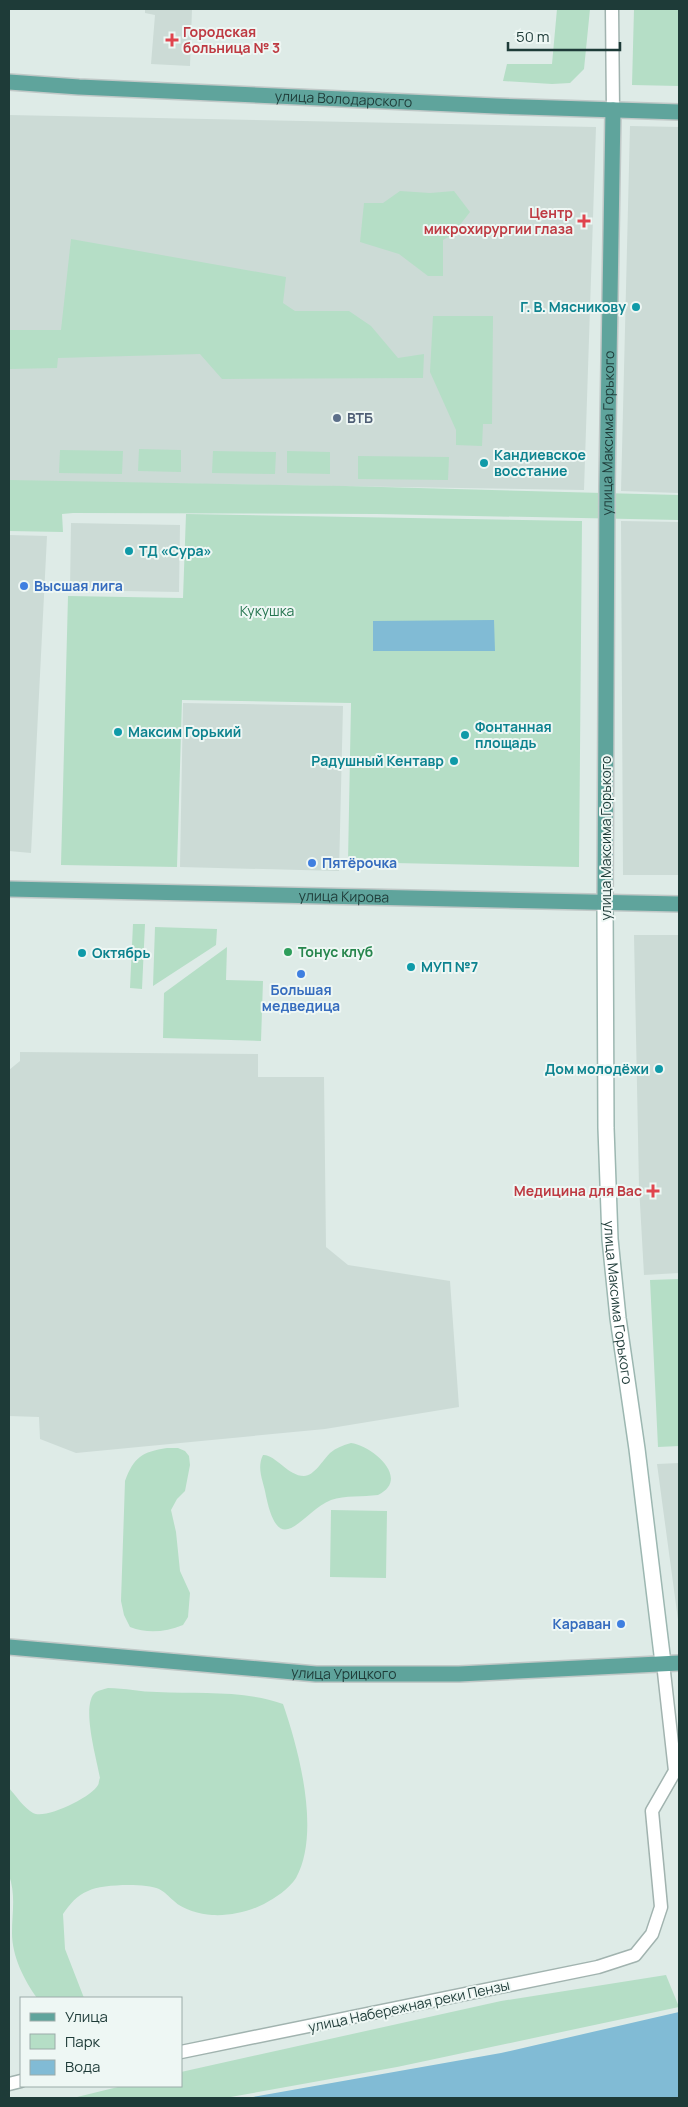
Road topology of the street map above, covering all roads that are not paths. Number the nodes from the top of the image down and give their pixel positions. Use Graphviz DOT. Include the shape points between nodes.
graph roads {
  1 [pos="612,9"];
  2 [pos="9,82"];
  3 [pos="613,110"];
  4 [pos="679,112"];
  5 [pos="9,888"];
  6 [pos="605,902"];
  7 [pos="679,904"];
  8 [pos="9,1647"];
  9 [pos="663,1663"];
  10 [pos="679,1663"];
  11 [pos="182,2052"];
  1 -- 3 [label="street, улица Максима Горького"];
  2 -- 3 [label="main road, улица Володарского"];
  3 -- 4 [label="main road, улица Володарского"];
  3 -- 6 [label="main road, улица Максима Горького"];
  5 -- 6 [label="main road, улица Кирова"];
  6 -- 7 [label="main road, улица Кирова"];
  6 -- 9 [label="main road, улица Максима Горького" via="610,1239"];
  8 -- 9 [label="main road, улица Урицкого" via="316,1674 459,1674"];
  9 -- 10 [label="main road, улица Урицкого"];
  9 -- 11 [label="street, улица Набережная реки Пензы" via="675,1772 652,1811 660,1907 652,1934 635,1955 598,1967"];
}
